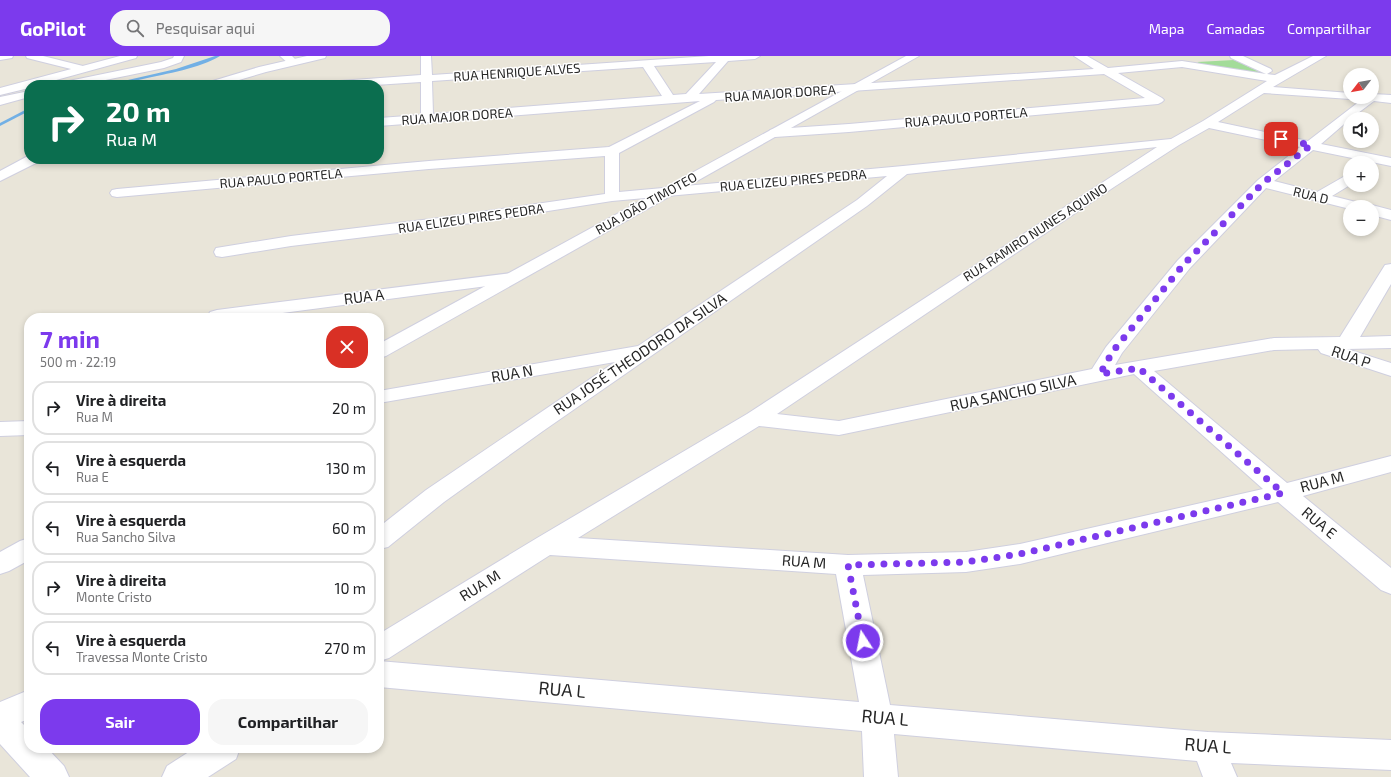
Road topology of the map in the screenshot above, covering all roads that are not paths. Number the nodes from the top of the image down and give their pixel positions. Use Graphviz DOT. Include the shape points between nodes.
graph roads {
  1 [pos="8,56"];
  2 [pos="31,56"];
  3 [pos="132,56"];
  4 [pos="179,56"];
  5 [pos="321,56"];
  6 [pos="426,56"];
  7 [pos="755,56"];
  8 [pos="914,56"];
  9 [pos="1079,56"];
  10 [pos="1164,56"];
  11 [pos="1321,56"];
  12 [pos="0,57"];
  13 [pos="726,57"];
  14 [pos="1229,58"];
  15 [pos="289,59"];
  16 [pos="1179,63"];
  17 [pos="647,64"];
  18 [pos="83,69"];
  19 [pos="1107,71"];
  20 [pos="428,78"];
  21 [pos="1279,78"];
  22 [pos="43,80"];
  23 [pos="89,80"];
  24 [pos="227,80"];
  25 [pos="384,81"];
  26 [pos="24,85"];
  27 [pos="858,88"];
  28 [pos="1261,89"];
  29 [pos="0,92"];
  30 [pos="24,95"];
  31 [pos="1343,95"];
  32 [pos="716,97"];
  33 [pos="689,98"];
  34 [pos="1379,98"];
  35 [pos="670,99"];
  36 [pos="1391,99"];
  37 [pos="0,101"];
  38 [pos="1357,104"];
  39 [pos="802,118"];
  40 [pos="427,119"];
  41 [pos="384,122"];
  42 [pos="1208,124"];
  43 [pos="830,130"];
  44 [pos="775,133"];
  45 [pos="1174,142"];
  46 [pos="1311,145"];
  47 [pos="612,151"];
  48 [pos="1384,162"];
  49 [pos="24,164"];
  50 [pos="903,170"];
  51 [pos="0,177"];
  52 [pos="1263,183"];
  53 [pos="1343,183"];
  54 [pos="666,192"];
  55 [pos="117,193"];
  56 [pos="612,197"];
  57 [pos="1319,197"];
  58 [pos="1343,203"];
  59 [pos="1379,212"];
  60 [pos="1391,215"];
  61 [pos="222,252"];
  62 [pos="1391,268"];
  63 [pos="512,278"];
  64 [pos="240,313"];
  65 [pos="1391,342"];
  66 [pos="1312,343"];
  67 [pos="1346,343"];
  68 [pos="384,349"];
  69 [pos="644,350"];
  70 [pos="1139,368"];
  71 [pos="1391,370"];
  72 [pos="1100,374"];
  73 [pos="384,396"];
  74 [pos="755,419"];
  75 [pos="24,428"];
  76 [pos="0,429"];
  77 [pos="1391,464"];
  78 [pos="1283,493"];
  79 [pos="384,536"];
  80 [pos="546,545"];
  81 [pos="24,551"];
  82 [pos="0,564"];
  83 [pos="848,565"];
  84 [pos="1391,582"];
  85 [pos="384,646"];
  86 [pos="384,674"];
  87 [pos="24,706"];
  88 [pos="0,717"];
  89 [pos="877,717"];
  90 [pos="0,722"];
  91 [pos="24,747"];
  92 [pos="1208,747"];
  93 [pos="29,753"];
  94 [pos="216,753"];
  95 [pos="1391,755"];
  96 [pos="52,777"];
  97 [pos="179,777"];
  98 [pos="881,777"];
  99 [pos="1220,777"];
  1 -- 12 [label="street"];
  2 -- 18 [label="street"];
  3 -- 18 [label="street"];
  4 -- 23 [label="street" via="177,60 164,65"];
  5 -- 15 [label="street"];
  6 -- 20 [label="street"];
  7 -- 13 [label="street, RUA HENRIQUE ALVES"];
  8 -- 27 [label="street, RUA JOÃO TIMOTEO"];
  9 -- 19 [label="street"];
  10 -- 16 [label="street"];
  11 -- 21 [label="street, RUA RAMIRO NUNES AQUINO"];
  13 -- 17 [label="street, RUA HENRIQUE ALVES"];
  13 -- 33 [label="street"];
  14 -- 16 [label="street"];
  14 -- 21 [label="street"];
  15 -- 24 [label="street"];
  16 -- 19 [label="street, RUA MAJOR DOREA"];
  16 -- 21 [label="street"];
  17 -- 20 [label="street, RUA HENRIQUE ALVES"];
  17 -- 35 [label="street"];
  18 -- 22 [label="street"];
  19 -- 27 [label="street, RUA MAJOR DOREA"];
  19 -- 43 [label="street, RUA PAULO PORTELA" via="1158,100"];
  20 -- 25 [label="street, RUA HENRIQUE ALVES"];
  20 -- 40 [label="street"];
  21 -- 28 [label="street, RUA RAMIRO NUNES AQUINO"];
  26 -- 29 [label="street"];
  27 -- 32 [label="street, RUA MAJOR DOREA"];
  27 -- 39 [label="street, RUA JOÃO TIMOTEO"];
  28 -- 31 [label="street"];
  28 -- 42 [label="street, RUA RAMIRO NUNES AQUINO"];
  30 -- 37 [label="street"];
  32 -- 33 [label="street, RUA MAJOR DOREA"];
  32 -- 47 [label="street, RUA PAULO PORTELA"];
  33 -- 35 [label="street, RUA MAJOR DOREA"];
  34 -- 36 [label="street"];
  35 -- 40 [label="street, RUA MAJOR DOREA"];
  38 -- 46 [label="street"];
  39 -- 43 [label="street"];
  39 -- 44 [label="street, RUA JOÃO TIMOTEO"];
  40 -- 41 [label="street, RUA MAJOR DOREA"];
  42 -- 45 [label="street, RUA RAMIRO NUNES AQUINO"];
  42 -- 46 [label="street"];
  43 -- 44 [label="street, RUA PAULO PORTELA"];
  44 -- 54 [label="street, RUA JOÃO TIMOTEO"];
  45 -- 50 [label="street, RUA ELIZEU PIRES PEDRA"];
  45 -- 74 [label="street, RUA RAMIRO NUNES AQUINO"];
  46 -- 48 [label="street"];
  46 -- 52 [label="street"];
  47 -- 55 [label="street, RUA PAULO PORTELA"];
  47 -- 56 [label="street"];
  49 -- 51 [label="street"];
  50 -- 54 [label="street, RUA ELIZEU PIRES PEDRA"];
  50 -- 69 [label="street, RUA JOSÉ THEODORO DA SILVA" via="862,203"];
  52 -- 57 [label="street, RUA D"];
  52 -- 72 [label="street" via="1184,264 1113,351"];
  53 -- 57 [label="street"];
  54 -- 56 [label="street, RUA ELIZEU PIRES PEDRA"];
  54 -- 63 [label="street, RUA JOÃO TIMOTEO"];
  56 -- 61 [label="street, RUA ELIZEU PIRES PEDRA"];
  57 -- 58 [label="street, RUA D"];
  59 -- 60 [label="street"];
  62 -- 67 [label="street"];
  63 -- 64 [label="street, RUA A"];
  63 -- 68 [label="street, RUA JOÃO TIMOTEO"];
  65 -- 67 [label="street, RUA SANCHO SILVA"];
  66 -- 67 [label="street, RUA SANCHO SILVA"];
  66 -- 70 [label="street, RUA SANCHO SILVA" via="1274,344"];
  66 -- 71 [label="street, RUA P"];
  69 -- 73 [label="street, RUA N"];
  69 -- 79 [label="street, RUA JOSÉ THEODORO DA SILVA" via="434,496"];
  70 -- 72 [label="street, RUA SANCHO SILVA"];
  70 -- 78 [label="street, RUA E"];
  72 -- 74 [label="street, RUA SANCHO SILVA" via="839,428"];
  74 -- 80 [label="street, RUA RAMIRO NUNES AQUINO"];
  75 -- 76 [label="street"];
  77 -- 78 [label="street, RUA M"];
  78 -- 83 [label="street, RUA M" via="1020,554 966,562"];
  78 -- 84 [label="street, RUA E"];
  80 -- 83 [label="street, RUA M"];
  80 -- 85 [label="street, RUA M"];
  81 -- 82 [label="street"];
  83 -- 89 [label="street"];
  86 -- 89 [label="street, RUA L"];
  87 -- 88 [label="street"];
  89 -- 92 [label="street, RUA L"];
  89 -- 98 [label="street"];
  90 -- 91 [label="street"];
  92 -- 95 [label="street, RUA L"];
  92 -- 99 [label="street"];
  93 -- 96 [label="street"];
  94 -- 97 [label="street"];
}
